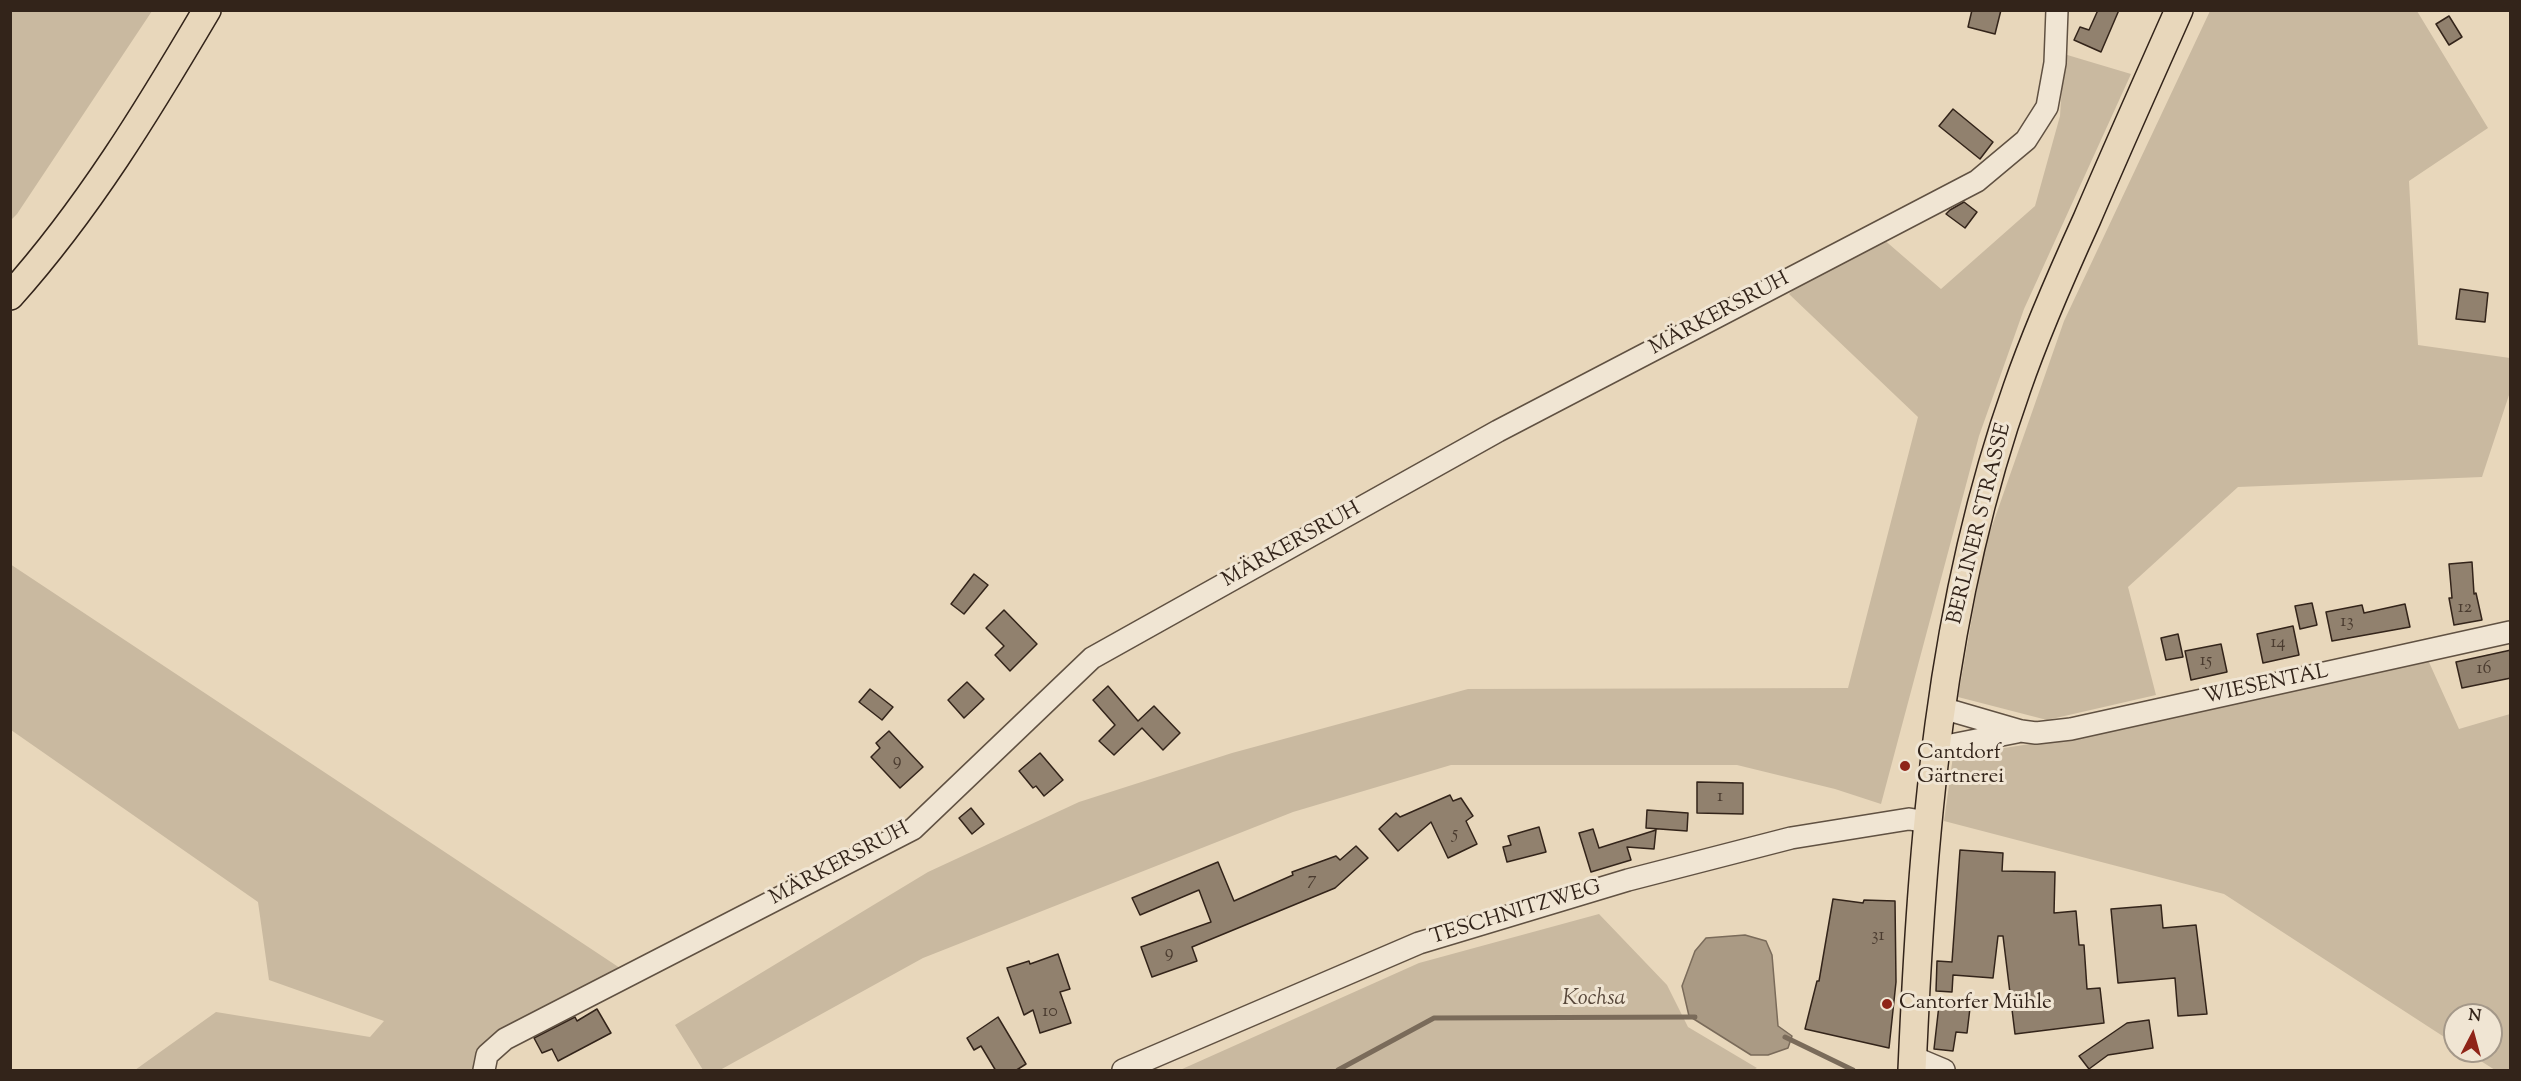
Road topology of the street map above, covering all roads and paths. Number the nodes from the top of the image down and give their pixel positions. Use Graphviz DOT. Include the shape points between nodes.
graph roads {
  1 [pos="207,10"];
  2 [pos="2057,10"];
  3 [pos="2179,10"];
  4 [pos="10,296"];
  5 [pos="2511,632"];
  6 [pos="1941,708"];
  7 [pos="2021,731"];
  8 [pos="1936,748"];
  9 [pos="1928,822"];
  10 [pos="1913,1064"];
  11 [pos="484,1071"];
  12 [pos="1123,1071"];
  13 [pos="1944,1071"];
  1 -- 4 [label="main road" via="143,119 94,191"];
  2 -- 11 [label="street, MÄRKERSRUH" via="2055,63 2047,107 2026,140 1977,181 1498,431 1092,658 913,829 505,1039 487,1055"];
  3 -- 6 [label="main road, BERLINER STRASSE" via="2016,389 1966,566"];
  5 -- 7 [label="street, WIESENTAL" via="2071,729"];
  6 -- 7 [label="street, WIESENTAL"];
  6 -- 8 [label="main road, BERLINER STRASSE"];
  7 -- 8 [label="street, WIESENTAL"];
  8 -- 9 [label="main road, BERLINER STRASSE"];
  9 -- 10 [label="main road, BERLINER STRASSE"];
  9 -- 12 [label="street, TESCHNITZWEG" via="1909,819 1791,838 1628,880 1419,943"];
  10 -- 13 [label="street"];
}
